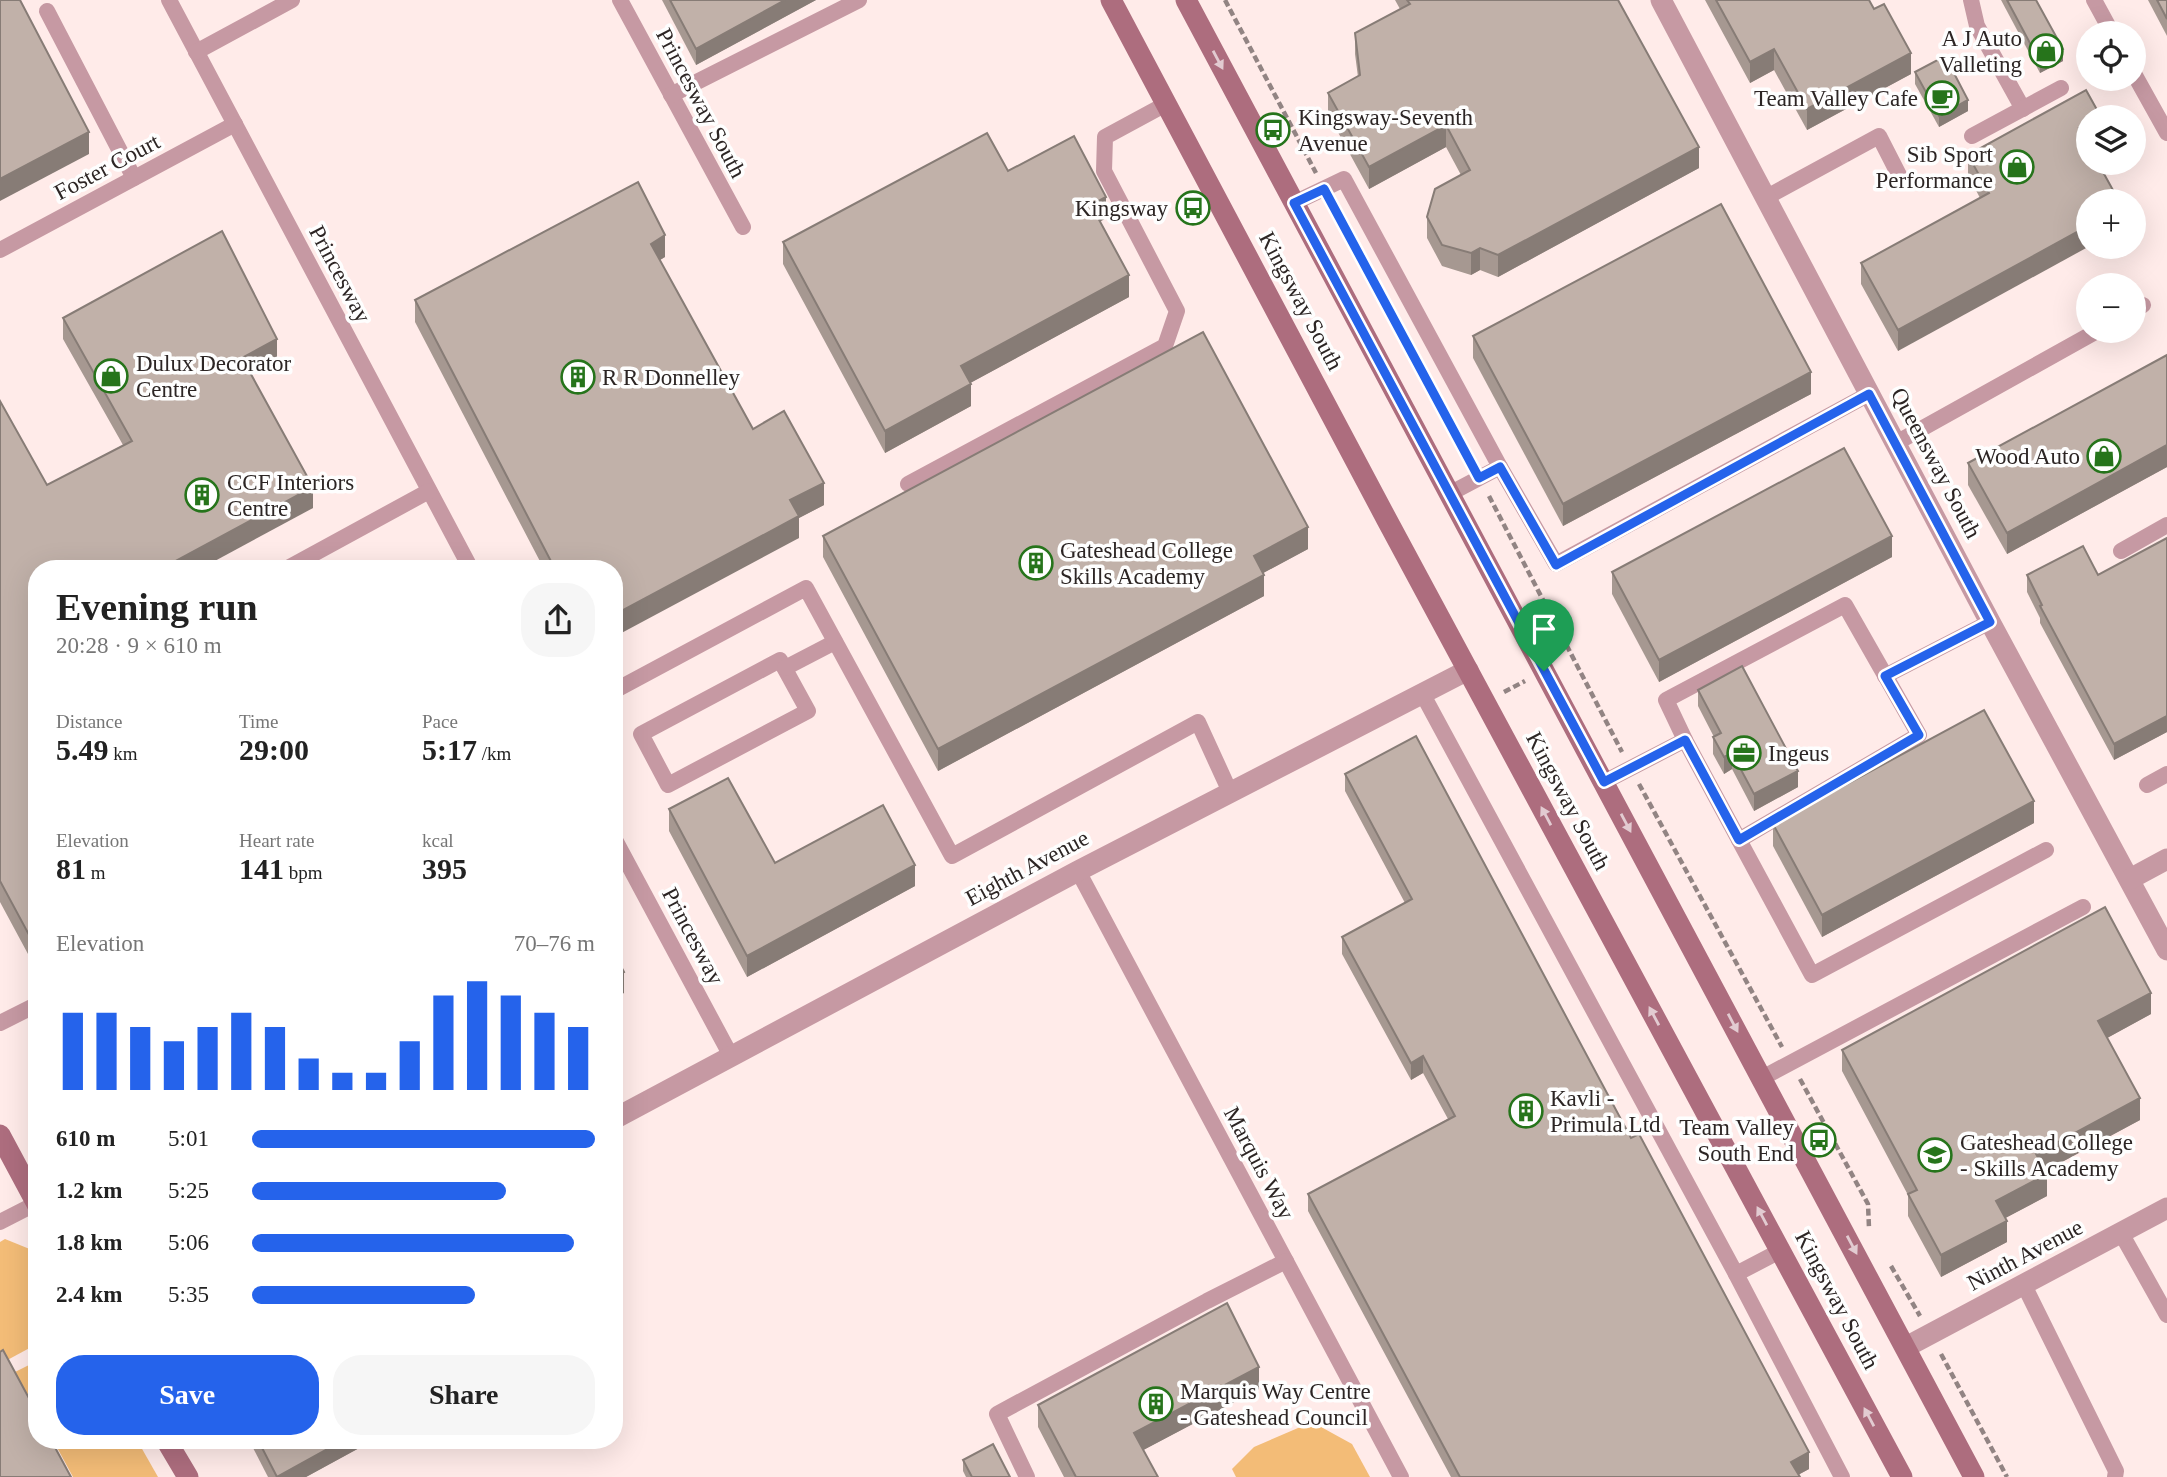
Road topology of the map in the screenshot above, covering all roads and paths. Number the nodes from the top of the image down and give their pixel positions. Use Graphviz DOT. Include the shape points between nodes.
graph roads {
  1 [pos="169,0"];
  2 [pos="292,0"];
  3 [pos="620,0"];
  4 [pos="859,0"];
  5 [pos="1111,0"];
  6 [pos="1186,0"];
  7 [pos="1225,0"];
  8 [pos="1661,0"];
  9 [pos="1972,0"];
  10 [pos="2094,0"];
  11 [pos="47,12"];
  12 [pos="2105,21"];
  13 [pos="196,52"];
  14 [pos="2061,88"];
  15 [pos="2144,91"];
  16 [pos="671,95"];
  17 [pos="1166,104"];
  18 [pos="2023,109"];
  19 [pos="235,124"];
  20 [pos="2167,133"];
  21 [pos="1972,136"];
  22 [pos="134,178"];
  23 [pos="1901,179"];
  24 [pos="1324,189"];
  25 [pos="1765,198"];
  26 [pos="1294,203"];
  27 [pos="743,227"];
  28 [pos="0,250"];
  29 [pos="2076,343"];
  30 [pos="1869,394"];
  31 [pos="1896,443"];
  32 [pos="1500,467"];
  33 [pos="1479,478"];
  34 [pos="908,484"];
  35 [pos="429,491"];
  36 [pos="1449,494"];
  37 [pos="2167,525"];
  38 [pos="2121,551"];
  39 [pos="302,560"];
  40 [pos="461,560"];
  41 [pos="1990,622"];
  42 [pos="835,642"];
  43 [pos="785,668"];
  44 [pos="1468,670"];
  45 [pos="1544,671"];
  46 [pos="1885,676"];
  47 [pos="623,686"];
  48 [pos="1422,693"];
  49 [pos="1485,702"];
  50 [pos="1685,740"];
  51 [pos="1631,768"];
  52 [pos="2167,774"];
  53 [pos="1604,782"];
  54 [pos="2147,785"];
  55 [pos="1230,792"];
  56 [pos="1739,840"];
  57 [pos="2046,850"];
  58 [pos="623,855"];
  59 [pos="2167,859"];
  60 [pos="1078,871"];
  61 [pos="2130,879"];
  62 [pos="2083,907"];
  63 [pos="2167,950"];
  64 [pos="28,1009"];
  65 [pos="0,1023"];
  66 [pos="731,1056"];
  67 [pos="1791,1063"];
  68 [pos="1762,1078"];
  69 [pos="623,1114"];
  70 [pos="0,1135"];
  71 [pos="28,1186"];
  72 [pos="28,1208"];
  73 [pos="2167,1208"];
  74 [pos="0,1222"];
  75 [pos="2121,1233"];
  76 [pos="1875,1239"];
  77 [pos="1780,1251"];
  78 [pos="1286,1261"];
  79 [pos="1888,1261"];
  80 [pos="1736,1274"];
  81 [pos="2024,1285"];
  82 [pos="2167,1315"];
  83 [pos="1930,1335"];
  84 [pos="1906,1347"];
  85 [pos="171,1449"];
  86 [pos="2116,1474"];
  87 [pos="188,1477"];
  88 [pos="1027,1477"];
  89 [pos="1401,1477"];
  90 [pos="1842,1477"];
  91 [pos="1902,1477"];
  92 [pos="1974,1477"];
  93 [pos="2007,1477"];
  1 -- 13 [label="lane, Princesway"];
  2 -- 13 [label="lane"];
  3 -- 16 [label="lane, Princesway South"];
  4 -- 16 [label="lane"];
  5 -- 17 [label="street, Kingsway South"];
  6 -- 26 [label="street, Kingsway South, one-way"];
  7 -- 24 [label="path"];
  8 -- 25 [label="street, Queensway South"];
  9 -- 18 [label="lane" via="1977,26"];
  10 -- 12 [label="lane"];
  11 -- 22 [label="lane"];
  13 -- 19 [label="lane, Princesway"];
  14 -- 18 [label="lane"];
  15 -- 20 [label="lane"];
  16 -- 27 [label="lane, Princesway South"];
  17 -- 34 [label="lane" via="1105,136 1104,171 1177,311 1165,346"];
  17 -- 44 [label="street, Kingsway South"];
  18 -- 21 [label="lane"];
  19 -- 22 [label="lane, Foster Court"];
  19 -- 35 [label="lane, Princesway"];
  22 -- 28 [label="lane, Foster Court"];
  23 -- 25 [label="lane" via="1879,136"];
  24 -- 26 [label="lane"];
  24 -- 32 [label="lane" via="1344,179"];
  25 -- 30 [label="street, Queensway South"];
  26 -- 36 [label="street, Kingsway South"];
  29 -- 31 [label="lane"];
  30 -- 31 [label="street, Queensway South"];
  30 -- 32 [label="lane" via="1556,565"];
  31 -- 41 [label="street, Queensway South"];
  32 -- 33 [label="lane"];
  33 -- 36 [label="lane"];
  33 -- 51 [label="path"];
  35 -- 39 [label="lane"];
  35 -- 40 [label="lane, Princesway"];
  36 -- 45 [label="street, Kingsway South"];
  37 -- 38 [label="lane"];
  41 -- 46 [label="lane"];
  41 -- 61 [label="street, Queensway South"];
  42 -- 43 [label="lane"];
  42 -- 47 [label="lane" via="806,588"];
  42 -- 55 [label="lane" via="952,856 1198,722"];
  43 -- 43 [label="lane" via="808,712 668,785 641,734 780,660"];
  44 -- 48 [label="street, Eighth Avenue"];
  44 -- 49 [label="street, Kingsway South"];
  45 -- 49 [label="path"];
  45 -- 53 [label="street, Kingsway South"];
  46 -- 50 [label="lane" via="1845,605 1666,700"];
  46 -- 56 [label="lane" via="1919,735"];
  48 -- 55 [label="street, Eighth Avenue"];
  48 -- 80 [label="lane"];
  77 -- 49 [label="street, Kingsway South, one-way"];
  50 -- 51 [label="lane"];
  50 -- 56 [label="lane"];
  51 -- 53 [label="lane"];
  51 -- 67 [label="path"];
  52 -- 54 [label="lane"];
  53 -- 68 [label="street, Kingsway South, one-way"];
  55 -- 60 [label="street, Eighth Avenue"];
  56 -- 57 [label="lane" via="1812,975"];
  58 -- 66 [label="lane, Princesway"];
  59 -- 61 [label="street"];
  60 -- 66 [label="street, Eighth Avenue"];
  60 -- 78 [label="lane, Marquis Way"];
  61 -- 63 [label="street, Queensway South"];
  62 -- 67 [label="lane"];
  64 -- 65 [label="lane"];
  66 -- 69 [label="street, Eighth Avenue"];
  67 -- 68 [label="lane"];
  67 -- 76 [label="path" via="1868,1204 1869,1228"];
  68 -- 84 [label="street, Kingsway South, one-way"];
  70 -- 71 [label="street"];
  72 -- 74 [label="lane"];
  73 -- 75 [label="street, Ninth Avenue"];
  75 -- 81 [label="street, Ninth Avenue"];
  75 -- 82 [label="lane"];
  77 -- 80 [label="lane"];
  91 -- 77 [label="street, Kingsway South, one-way"];
  78 -- 88 [label="lane" via="997,1414"];
  78 -- 89 [label="lane, Marquis Way"];
  79 -- 83 [label="path"];
  80 -- 90 [label="lane"];
  81 -- 83 [label="street, Ninth Avenue"];
  81 -- 86 [label="lane"];
  83 -- 84 [label="street, Ninth Avenue"];
  83 -- 93 [label="path"];
  84 -- 92 [label="street, Kingsway South"];
  85 -- 87 [label="street"];
}
